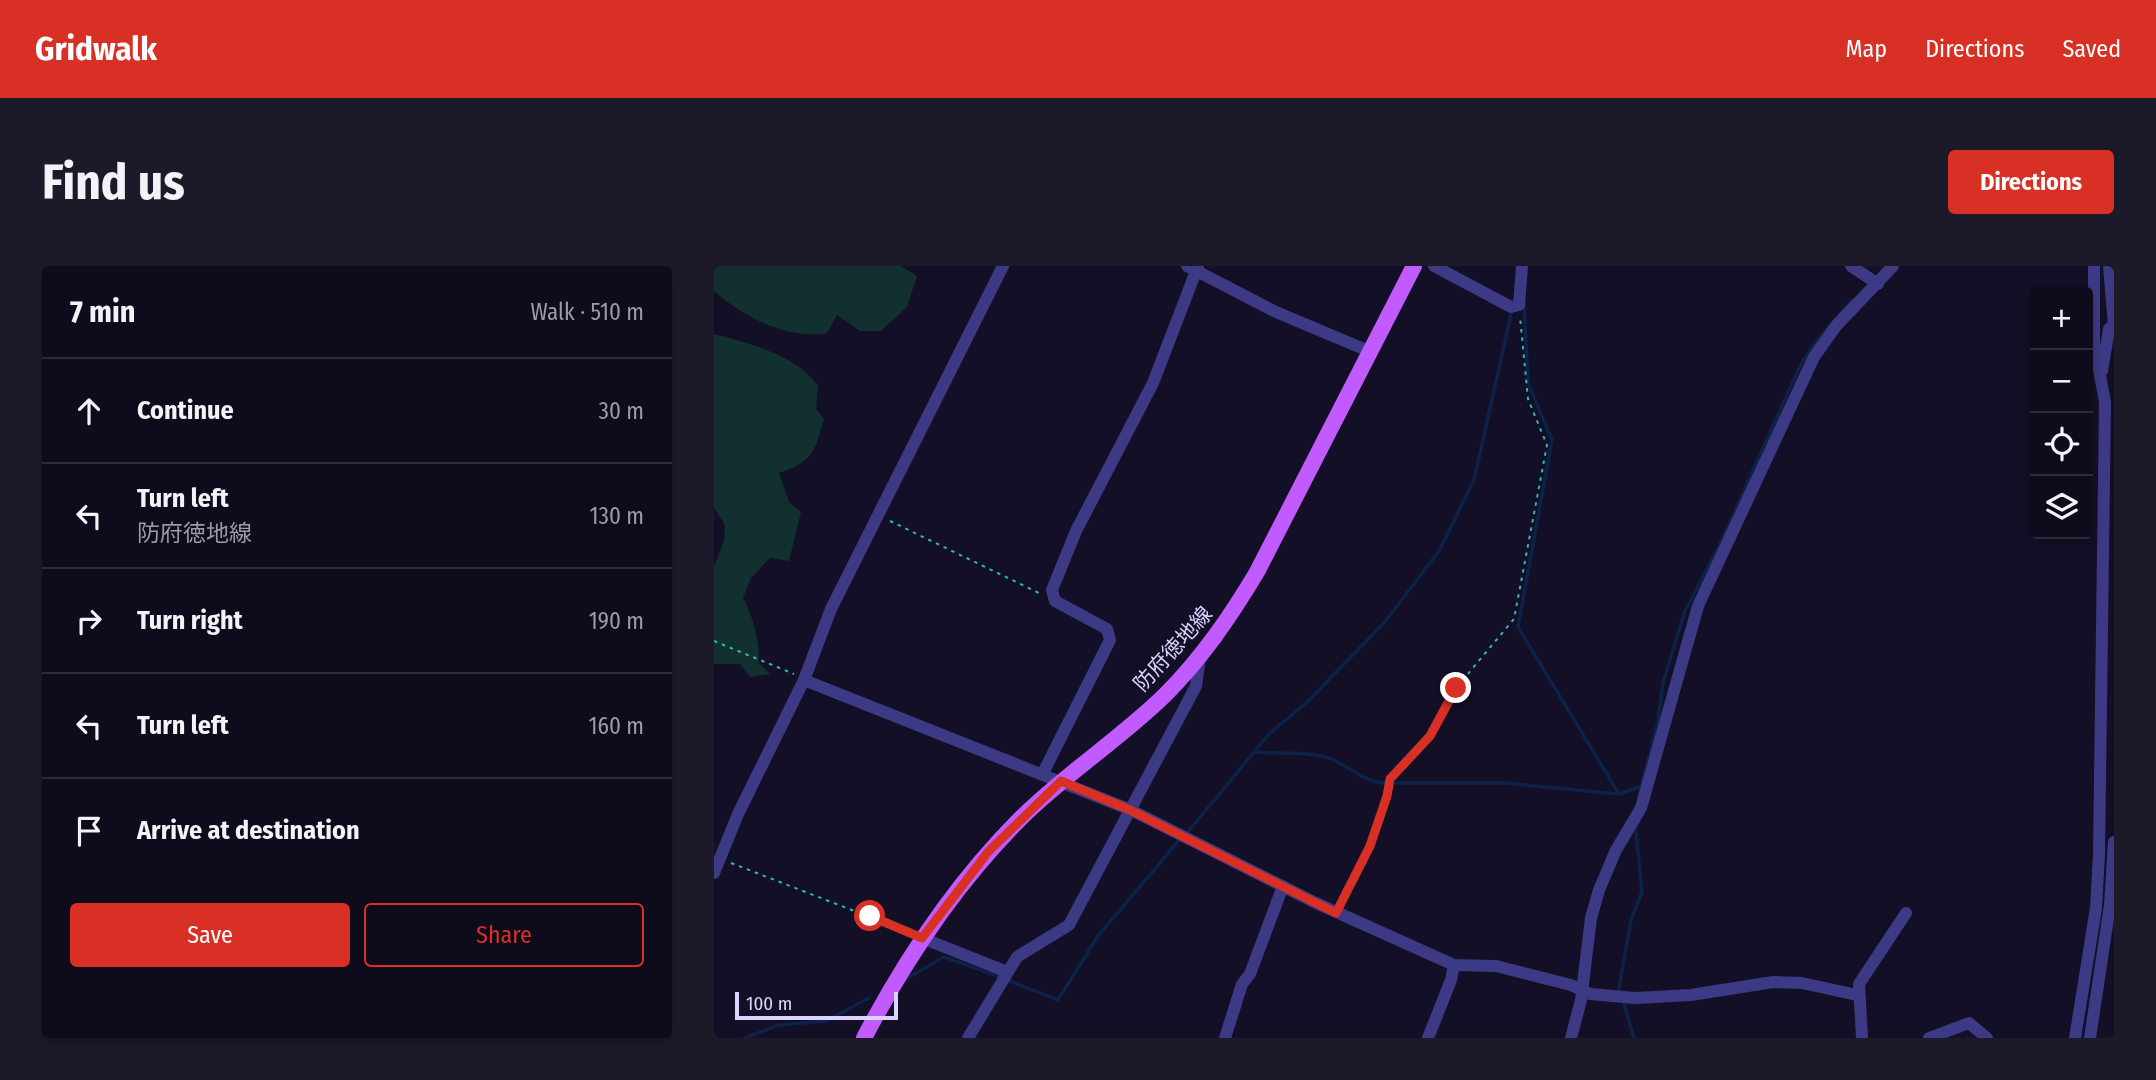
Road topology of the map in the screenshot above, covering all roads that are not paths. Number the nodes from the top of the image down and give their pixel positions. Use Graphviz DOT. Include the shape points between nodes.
graph roads {
  1 [pos="1003,266"];
  2 [pos="1414,266"];
  3 [pos="1434,266"];
  4 [pos="1522,266"];
  5 [pos="1852,266"];
  6 [pos="1893,266"];
  7 [pos="2094,266"];
  8 [pos="2109,266"];
  9 [pos="1194,268"];
  10 [pos="1875,281"];
  11 [pos="2114,325"];
  12 [pos="1371,352"];
  13 [pos="2101,374"];
  14 [pos="1200,657"];
  15 [pos="804,680"];
  16 [pos="1043,773"];
  17 [pos="1061,781"];
  18 [pos="1130,810"];
  19 [pos="2114,842"];
  20 [pos="714,873"];
  21 [pos="1283,886"];
  22 [pos="1906,913"];
  23 [pos="922,938"];
  24 [pos="1454,965"];
  25 [pos="1006,971"];
  26 [pos="1582,990"];
  27 [pos="1857,995"];
  28 [pos="864,1038"];
  29 [pos="968,1038"];
  30 [pos="1225,1038"];
  31 [pos="1428,1038"];
  32 [pos="1571,1038"];
  33 [pos="1862,1038"];
  34 [pos="1929,1038"];
  35 [pos="1987,1038"];
  36 [pos="2075,1038"];
  37 [pos="2090,1038"];
  1 -- 15 [label="street" via="831,609"];
  2 -- 12 [label="main road, 防府徳地線"];
  3 -- 4 [label="street" via="1504,305 1516,306"];
  5 -- 10 [label="street"];
  6 -- 10 [label="street"];
  7 -- 13 [label="street" via="2094,343"];
  8 -- 11 [label="street"];
  9 -- 12 [label="street" via="1276,312"];
  9 -- 16 [label="street" via="1162,364 1076,531 1052,590 1055,601 1107,629 1110,640"];
  10 -- 26 [label="street" via="1814,358 1698,606 1641,808 1598,890"];
  11 -- 13 [label="street" via="2109,329"];
  12 -- 14 [label="main road, 防府徳地線" via="1257,572"];
  13 -- 36 [label="street" via="2105,402 2099,854 2096,908"];
  14 -- 17 [label="main road, 防府徳地線" via="1163,696"];
  14 -- 18 [label="street" via="1196,687"];
  15 -- 16 [label="street"];
  15 -- 20 [label="street"];
  16 -- 17 [label="street"];
  17 -- 18 [label="street"];
  17 -- 23 [label="main road, 防府徳地線" via="988,852"];
  18 -- 21 [label="street"];
  18 -- 25 [label="street" via="1069,925 1017,957"];
  19 -- 37 [label="street" via="2110,905"];
  21 -- 24 [label="street"];
  21 -- 30 [label="street"];
  22 -- 27 [label="street" via="1859,984"];
  23 -- 25 [label="street"];
  23 -- 28 [label="main road, 防府徳地線"];
  24 -- 26 [label="street" via="1496,966"];
  24 -- 31 [label="street"];
  25 -- 29 [label="street"];
  26 -- 27 [label="street" via="1664,998 1773,982"];
  26 -- 32 [label="street"];
  27 -- 33 [label="street"];
  34 -- 35 [label="street" via="1969,1023"];
}
